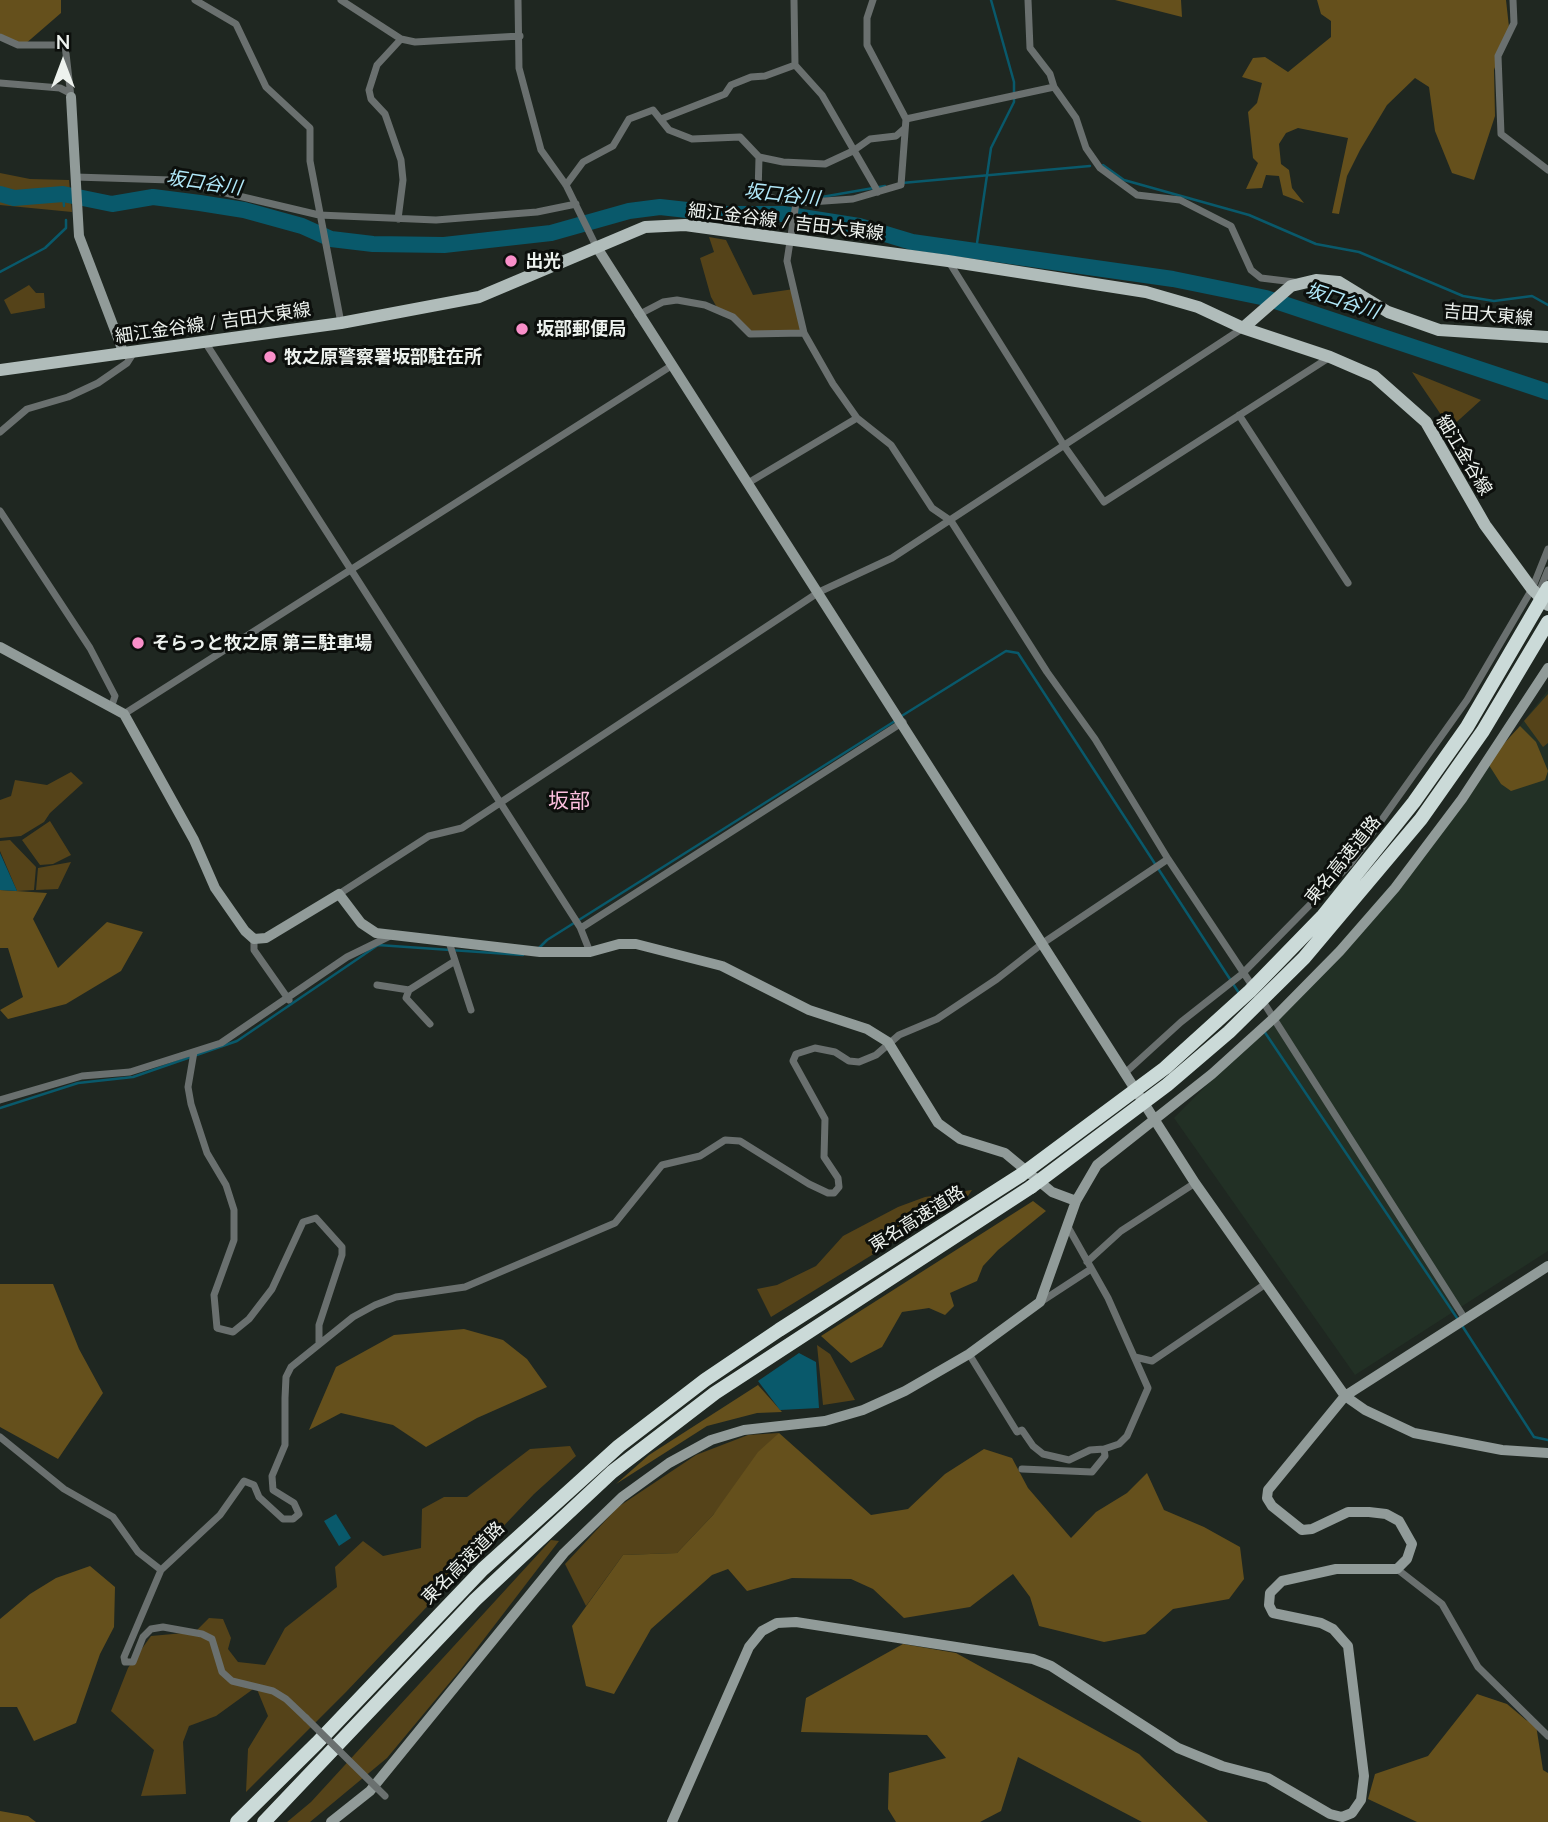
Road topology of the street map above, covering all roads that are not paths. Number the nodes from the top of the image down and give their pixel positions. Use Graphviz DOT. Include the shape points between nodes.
graph roads {
  1 [pos="195,0"];
  2 [pos="341,0"];
  3 [pos="519,0"];
  4 [pos="794,0"];
  5 [pos="873,0"];
  6 [pos="1028,0"];
  7 [pos="1513,0"];
  8 [pos="520,36"];
  9 [pos="0,37"];
  10 [pos="401,39"];
  11 [pos="795,65"];
  12 [pos="0,83"];
  13 [pos="1054,87"];
  14 [pos="71,97"];
  15 [pos="661,119"];
  16 [pos="906,123"];
  17 [pos="853,151"];
  18 [pos="759,157"];
  19 [pos="1548,170"];
  20 [pos="75,179"];
  21 [pos="566,185"];
  22 [pos="878,191"];
  23 [pos="796,202"];
  24 [pos="576,204"];
  25 [pos="319,215"];
  26 [pos="398,219"];
  27 [pos="789,237"];
  28 [pos="596,246"];
  29 [pos="948,261"];
  30 [pos="1295,284"];
  31 [pos="638,314"];
  32 [pos="341,323"];
  33 [pos="1247,324"];
  34 [pos="804,333"];
  35 [pos="1548,337"];
  36 [pos="205,342"];
  37 [pos="129,353"];
  38 [pos="1329,357"];
  39 [pos="671,366"];
  40 [pos="0,370"];
  41 [pos="1239,415"];
  42 [pos="857,418"];
  43 [pos="0,432"];
  44 [pos="1065,447"];
  45 [pos="748,483"];
  46 [pos="0,511"];
  47 [pos="951,521"];
  48 [pos="1548,549"];
  49 [pos="351,568"];
  50 [pos="1548,570"];
  51 [pos="1348,583"];
  52 [pos="1539,591"];
  53 [pos="819,592"];
  54 [pos="1548,604"];
  55 [pos="1548,622"];
  56 [pos="0,647"];
  57 [pos="1548,668"];
  58 [pos="111,708"];
  59 [pos="124,714"];
  60 [pos="900,718"];
  61 [pos="500,803"];
  62 [pos="1165,861"];
  63 [pos="339,894"];
  64 [pos="581,928"];
  65 [pos="390,936"];
  66 [pos="254,939"];
  67 [pos="449,943"];
  68 [pos="1043,943"];
  69 [pos="590,952"];
  70 [pos="454,958"];
  71 [pos="1240,976"];
  72 [pos="377,985"];
  73 [pos="409,989"];
  74 [pos="289,1000"];
  75 [pos="471,1010"];
  76 [pos="430,1024"];
  77 [pos="1267,1025"];
  78 [pos="888,1042"];
  79 [pos="194,1052"];
  80 [pos="1125,1073"];
  81 [pos="0,1101"];
  82 [pos="1154,1120"];
  83 [pos="1195,1183"];
  84 [pos="1076,1201"];
  85 [pos="1068,1227"];
  86 [pos="1089,1266"];
  87 [pos="1548,1266"];
  88 [pos="1264,1285"];
  89 [pos="1040,1302"];
  90 [pos="1462,1321"];
  91 [pos="319,1342"];
  92 [pos="969,1354"];
  93 [pos="1135,1357"];
  94 [pos="1345,1396"];
  95 [pos="0,1437"];
  96 [pos="1104,1449"];
  97 [pos="1548,1453"];
  98 [pos="1022,1469"];
  99 [pos="1397,1569"];
  100 [pos="161,1570"];
  101 [pos="1548,1736"];
  102 [pos="385,1796"];
  103 [pos="1345,1819"];
  104 [pos="237,1822"];
  105 [pos="264,1822"];
  106 [pos="331,1822"];
  107 [pos="672,1822"];
  1 -- 25 [label="street" via="236,24 266,87 310,128"];
  2 -- 10 [label="street"];
  3 -- 8 [label="street"];
  4 -- 11 [label="street"];
  5 -- 16 [label="street" via="867,18 867,45"];
  6 -- 13 [label="street" via="1030,48"];
  7 -- 19 [label="street" via="1514,23 1498,56 1501,134"];
  8 -- 10 [label="street"];
  8 -- 21 [label="street" via="519,68 541,150"];
  9 -- 14 [label="street" via="18,45 65,45"];
  10 -- 26 [label="street" via="377,65 369,90 385,114 401,160"];
  11 -- 15 [label="street" via="731,85 725,94"];
  11 -- 17 [label="street" via="822,94"];
  12 -- 14 [label="street" via="60,88"];
  13 -- 16 [label="street"];
  13 -- 30 [label="street" via="1076,118 1086,148 1121,186 1138,195 1180,200 1212,215 1231,226 1251,270 1261,278"];
  14 -- 20 [label="street"];
  15 -- 18 [label="street" via="669,130 692,139 740,137"];
  15 -- 21 [label="street" via="653,110 629,119 613,146 583,162"];
  16 -- 17 [label="street" via="896,136 870,139"];
  16 -- 22 [label="street" via="902,181"];
  17 -- 18 [label="street" via="825,164"];
  17 -- 22 [label="street"];
  18 -- 23 [label="street" via="758,195"];
  20 -- 25 [label="street" via="171,180"];
  20 -- 37 [label="street" via="86,259"];
  21 -- 24 [label="street"];
  22 -- 23 [label="street" via="853,199"];
  23 -- 27 [label="street"];
  24 -- 26 [label="street" via="537,212"];
  24 -- 28 [label="street"];
  25 -- 26 [label="street"];
  25 -- 32 [label="street"];
  27 -- 28 [label="main road, 細江金谷線 / 吉田大東線" via="685,226 645,227"];
  27 -- 29 [label="main road, 細江金谷線 / 吉田大東線"];
  27 -- 34 [label="street" via="787,261"];
  28 -- 31 [label="street"];
  28 -- 32 [label="main road, 細江金谷線 / 吉田大東線" via="479,297"];
  29 -- 33 [label="main road, 細江金谷線 / 吉田大東線" via="1146,292"];
  29 -- 44 [label="street"];
  30 -- 33 [label="main road"];
  30 -- 35 [label="main road, 吉田大東線" via="1339,282 1388,312 1439,330"];
  31 -- 34 [label="street" via="677,300 733,317 750,334"];
  31 -- 39 [label="street"];
  32 -- 36 [label="main road, 細江金谷線 / 吉田大東線"];
  33 -- 38 [label="main road, 細江金谷線"];
  33 -- 44 [label="street"];
  34 -- 42 [label="street"];
  36 -- 37 [label="main road, 細江金谷線 / 吉田大東線"];
  36 -- 49 [label="street"];
  37 -- 40 [label="main road, 細江金谷線 / 吉田大東線"];
  37 -- 43 [label="street" via="127,363 98,383 27,409"];
  38 -- 41 [label="street"];
  38 -- 52 [label="main road, 細江金谷線" via="1374,376 1426,422 1485,525"];
  39 -- 45 [label="street"];
  39 -- 49 [label="street"];
  41 -- 44 [label="street" via="1104,502"];
  41 -- 51 [label="street"];
  42 -- 45 [label="street"];
  42 -- 47 [label="street" via="891,445 932,508"];
  44 -- 47 [label="street"];
  45 -- 53 [label="street"];
  46 -- 58 [label="street" via="90,649 115,696"];
  47 -- 53 [label="street" via="892,558"];
  47 -- 62 [label="street" via="1095,739"];
  48 -- 52 [label="street"];
  49 -- 59 [label="street"];
  49 -- 61 [label="street"];
  50 -- 52 [label="street"];
  52 -- 54 [label="main road, 細江金谷線"];
  52 -- 71 [label="street" via="1446,733 1351,863"];
  52 -- 104 [label="highway, 東名高速道路, bridge" via="1467,727 1407,812 1322,917 1250,990 1165,1068 1021,1175 779,1330 619,1446 528,1526"];
  53 -- 60 [label="street"];
  53 -- 61 [label="street"];
  55 -- 105 [label="highway, 東名高速道路, bridge" via="1483,731 1422,820 1304,958 1229,1032 1167,1085 1031,1187 715,1392 612,1472 520,1555"];
  56 -- 58 [label="street"];
  57 -- 77 [label="street" via="1462,799 1395,888"];
  58 -- 59 [label="street"];
  59 -- 66 [label="street" via="194,840 215,888"];
  60 -- 64 [label="street"];
  60 -- 68 [label="street"];
  61 -- 63 [label="street" via="462,828 429,836"];
  61 -- 64 [label="street"];
  62 -- 68 [label="street"];
  62 -- 71 [label="street"];
  63 -- 65 [label="street" via="361,923"];
  63 -- 66 [label="street" via="266,938"];
  64 -- 69 [label="street"];
  65 -- 67 [label="street"];
  65 -- 74 [label="street" via="347,957"];
  66 -- 74 [label="street" via="254,950"];
  67 -- 69 [label="street"];
  67 -- 70 [label="street"];
  68 -- 78 [label="street" via="937,1019"];
  68 -- 80 [label="street"];
  69 -- 78 [label="street" via="636,944 722,966 809,1010 867,1028"];
  70 -- 73 [label="street"];
  70 -- 75 [label="street"];
  71 -- 77 [label="street"];
  71 -- 80 [label="street"];
  72 -- 73 [label="street"];
  73 -- 76 [label="street" via="406,998"];
  74 -- 79 [label="street" via="221,1043"];
  77 -- 82 [label="street"];
  77 -- 90 [label="street"];
  78 -- 84 [label="street" via="938,1124 960,1139 1005,1153 1052,1192"];
  78 -- 91 [label="street" via="876,1055 859,1062 815,1048 796,1054 793,1061 825,1119 824,1157 838,1178 834,1192 809,1184 740,1141 725,1140 700,1156 662,1165 615,1223 464,1287 396,1297 375,1305"];
  79 -- 81 [label="street" via="130,1072 82,1076"];
  79 -- 91 [label="street" via="188,1087 191,1104 207,1153 234,1210 234,1240 214,1295 217,1328 233,1332 248,1319 272,1289 303,1222 316,1218 342,1247 319,1325"];
  80 -- 82 [label="street"];
  82 -- 83 [label="street"];
  82 -- 84 [label="street" via="1097,1165"];
  83 -- 86 [label="street" via="1121,1231"];
  83 -- 88 [label="street"];
  84 -- 85 [label="street"];
  85 -- 86 [label="street"];
  85 -- 89 [label="street"];
  86 -- 89 [label="street"];
  86 -- 93 [label="street"];
  87 -- 90 [label="street"];
  88 -- 93 [label="street" via="1152,1361"];
  88 -- 94 [label="street"];
  89 -- 92 [label="street"];
  90 -- 94 [label="street"];
  91 -- 100 [label="street" via="286,1377 285,1444 272,1476 273,1490 294,1503 299,1514 283,1519 259,1497 254,1485 244,1481 220,1515"];
  92 -- 96 [label="street" via="1017,1432 1022,1430 1043,1454 1069,1460"];
  92 -- 106 [label="street" via="863,1410 711,1440 622,1497 564,1553 370,1791"];
  93 -- 96 [label="street" via="1147,1388 1127,1436"];
  94 -- 97 [label="street" via="1414,1433 1502,1450"];
  94 -- 99 [label="street" via="1274,1480 1267,1498 1302,1530 1348,1512 1386,1514 1399,1521 1412,1544"];
  95 -- 100 [label="street" via="64,1489 113,1517 138,1552"];
  96 -- 98 [label="street" via="1105,1456 1092,1472"];
  99 -- 101 [label="street" via="1442,1604 1478,1667"];
  99 -- 103 [label="street" via="1336,1569 1282,1581 1270,1593 1273,1613 1321,1623 1334,1629 1349,1646 1364,1776 1361,1800"];
  100 -- 102 [label="street, bridge" via="125,1662 133,1662 151,1629 163,1627 212,1639 222,1672 232,1681 286,1699"];
  103 -- 107 [label="street" via="1268,1778 1178,1748 1051,1666 1016,1655 796,1622 777,1623 762,1631 749,1647"];
}
